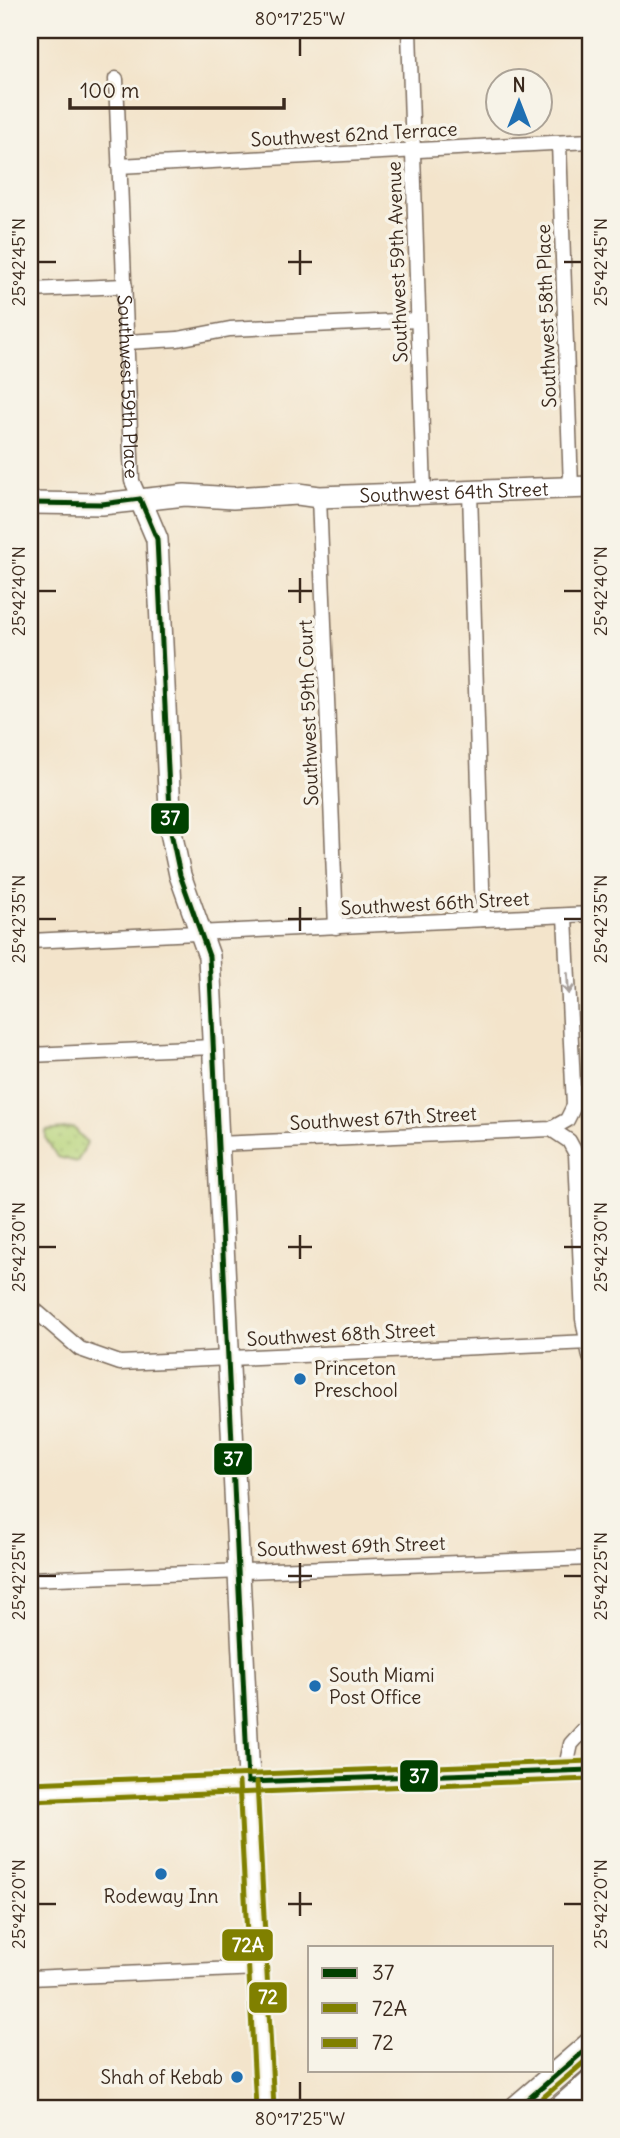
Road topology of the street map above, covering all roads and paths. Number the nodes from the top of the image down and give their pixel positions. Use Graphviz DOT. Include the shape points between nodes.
graph roads {
  1 [pos="409,30"];
  2 [pos="116,79"];
  3 [pos="590,141"];
  4 [pos="559,143"];
  5 [pos="413,151"];
  6 [pos="120,166"];
  7 [pos="125,286"];
  8 [pos="30,290"];
  9 [pos="418,320"];
  10 [pos="127,342"];
  11 [pos="580,487"];
  12 [pos="470,492"];
  13 [pos="424,493"];
  14 [pos="319,497"];
  15 [pos="30,503"];
  16 [pos="144,506"];
  17 [pos="30,516"];
  18 [pos="590,914"];
  19 [pos="565,916"];
  20 [pos="484,919"];
  21 [pos="336,927"];
  22 [pos="201,933"];
  23 [pos="30,941"];
  24 [pos="213,1047"];
  25 [pos="30,1055"];
  26 [pos="551,1129"];
  27 [pos="217,1144"];
  28 [pos="30,1306"];
  29 [pos="589,1342"];
  30 [pos="590,1357"];
  31 [pos="228,1359"];
  32 [pos="590,1558"];
  33 [pos="238,1570"];
  34 [pos="30,1579"];
  35 [pos="590,1723"];
  36 [pos="590,1770"];
  37 [pos="565,1771"];
  38 [pos="248,1782"];
  39 [pos="30,1792"];
  40 [pos="259,1969"];
  41 [pos="30,1978"];
  42 [pos="590,2046"];
  43 [pos="590,2084"];
  44 [pos="265,2108"];
  45 [pos="518,2108"];
  46 [pos="563,2108"];
  1 -- 5 [label="street, Southwest 59th Avenue"];
  2 -- 6 [label="street, Southwest 59th Place"];
  3 -- 4 [label="street, Southwest 62nd Terrace"];
  4 -- 5 [label="street, Southwest 62nd Terrace"];
  4 -- 11 [label="street, Southwest 58th Place"];
  5 -- 6 [label="street, Southwest 62nd Terrace"];
  5 -- 9 [label="street, Southwest 59th Avenue"];
  6 -- 7 [label="street, Southwest 59th Place"];
  7 -- 8 [label="street"];
  7 -- 10 [label="street, Southwest 59th Place"];
  9 -- 10 [label="street" via="238,329"];
  9 -- 13 [label="street, Southwest 59th Avenue"];
  10 -- 16 [label="street, Southwest 59th Place" via="132,481"];
  11 -- 12 [label="street, Southwest 64th Street"];
  12 -- 13 [label="street, Southwest 64th Street"];
  12 -- 20 [label="street"];
  13 -- 14 [label="street, Southwest 64th Street"];
  14 -- 16 [label="street, Southwest 64th Street" via="259,510"];
  14 -- 21 [label="street, Southwest 59th Court"];
  15 -- 16 [label="street, Southwest 64th Street"];
  16 -- 17 [label="street, Southwest 64th Street" via="114,517"];
  16 -- 22 [label="street, Southwest 59th Place" via="157,539 171,832 180,875"];
  18 -- 19 [label="street, Southwest 66th Street"];
  19 -- 20 [label="street, Southwest 66th Street"];
  19 -- 26 [label="street, one-way" via="574,1107 567,1120"];
  20 -- 21 [label="street, Southwest 66th Street"];
  21 -- 22 [label="street, Southwest 66th Street"];
  22 -- 23 [label="street, Southwest 66th Street"];
  22 -- 24 [label="street, Southwest 59th Place" via="209,956"];
  24 -- 25 [label="street"];
  24 -- 27 [label="street, Southwest 59th Place"];
  26 -- 27 [label="street, Southwest 67th Street"];
  26 -- 29 [label="street" via="569,1141 576,1154 583,1319"];
  27 -- 31 [label="street, Southwest 59th Place"];
  28 -- 31 [label="street, Southwest 68th Street" via="68,1340 95,1356 129,1363"];
  29 -- 30 [label="street"];
  29 -- 31 [label="street, Southwest 68th Street"];
  31 -- 33 [label="street, Southwest 59th Place"];
  32 -- 33 [label="street, Southwest 69th Street"];
  33 -- 34 [label="street, Southwest 69th Street"];
  33 -- 38 [label="street, Southwest 59th Place"];
  35 -- 37 [label="street" via="571,1744"];
  36 -- 37 [label="street"];
  37 -- 38 [label="street"];
  38 -- 39 [label="street"];
  38 -- 40 [label="street, Southwest 59th Place"];
  40 -- 41 [label="street"];
  40 -- 44 [label="street, Southwest 59th Place"];
  42 -- 45 [label="highway"];
  43 -- 46 [label="highway"];
}
